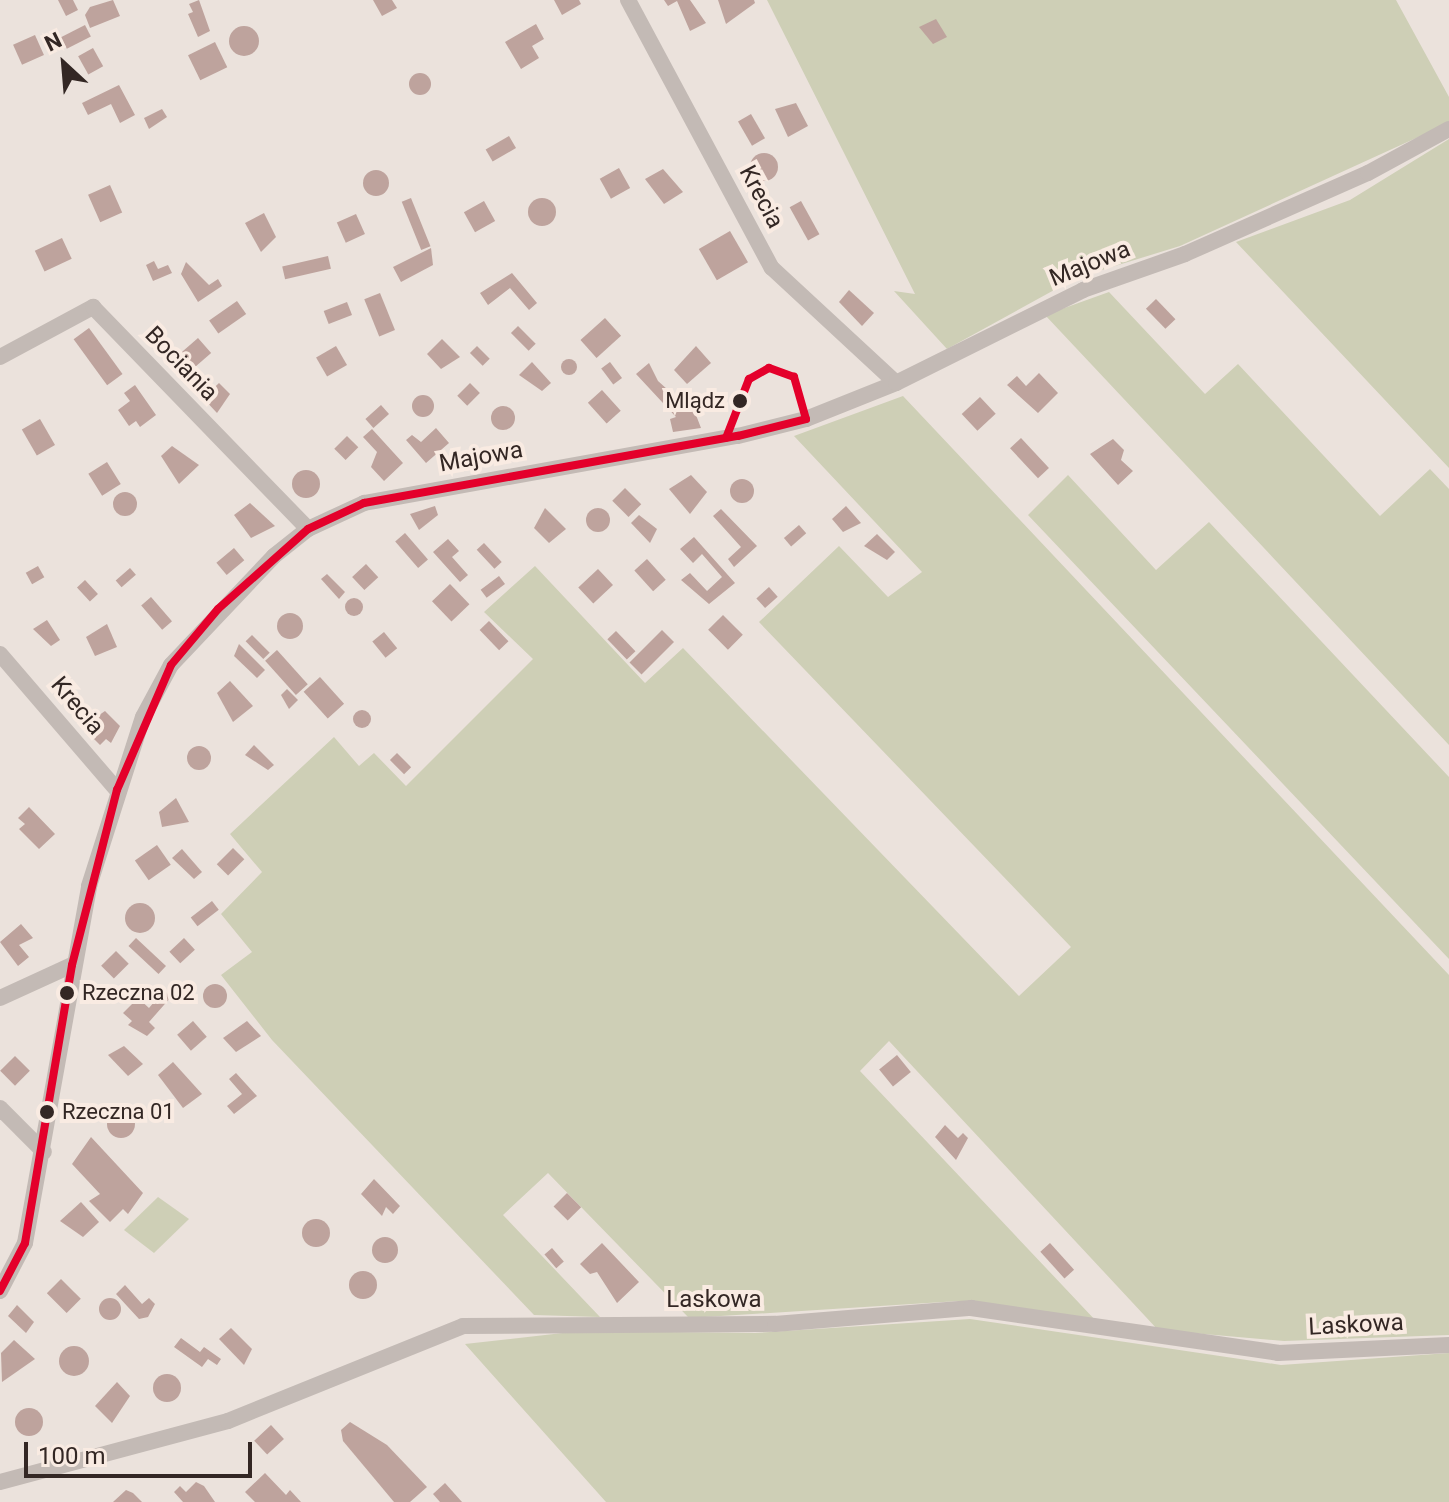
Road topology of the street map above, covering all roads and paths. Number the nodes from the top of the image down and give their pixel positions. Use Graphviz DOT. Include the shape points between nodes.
graph roads {
  1 [pos="628,0"];
  2 [pos="1449,129"];
  3 [pos="0,357"];
  4 [pos="896,383"];
  5 [pos="308,529"];
  6 [pos="0,654"];
  7 [pos="117,790"];
  8 [pos="72,965"];
  9 [pos="0,998"];
  10 [pos="0,1108"];
  11 [pos="44,1152"];
  12 [pos="0,1291"];
  13 [pos="1449,1345"];
  14 [pos="0,1482"];
  1 -- 4 [label="street, Krecia" via="772,268"];
  2 -- 4 [label="street, Majowa" via="1185,254 1083,290"];
  3 -- 5 [label="street, Bociania" via="93,307"];
  4 -- 5 [label="street, Majowa" via="738,436 364,503"];
  5 -- 7 [label="street, Majowa" via="218,609 171,665"];
  6 -- 7 [label="street, Krecia"];
  7 -- 8 [label="street, Majowa"];
  8 -- 9 [label="street"];
  8 -- 11 [label="street, Majowa"];
  10 -- 11 [label="street"];
  11 -- 12 [label="street, Majowa" via="25,1243"];
  13 -- 14 [label="street, Laskowa" via="1278,1353 971,1308 775,1324 463,1326 228,1421"];
}
